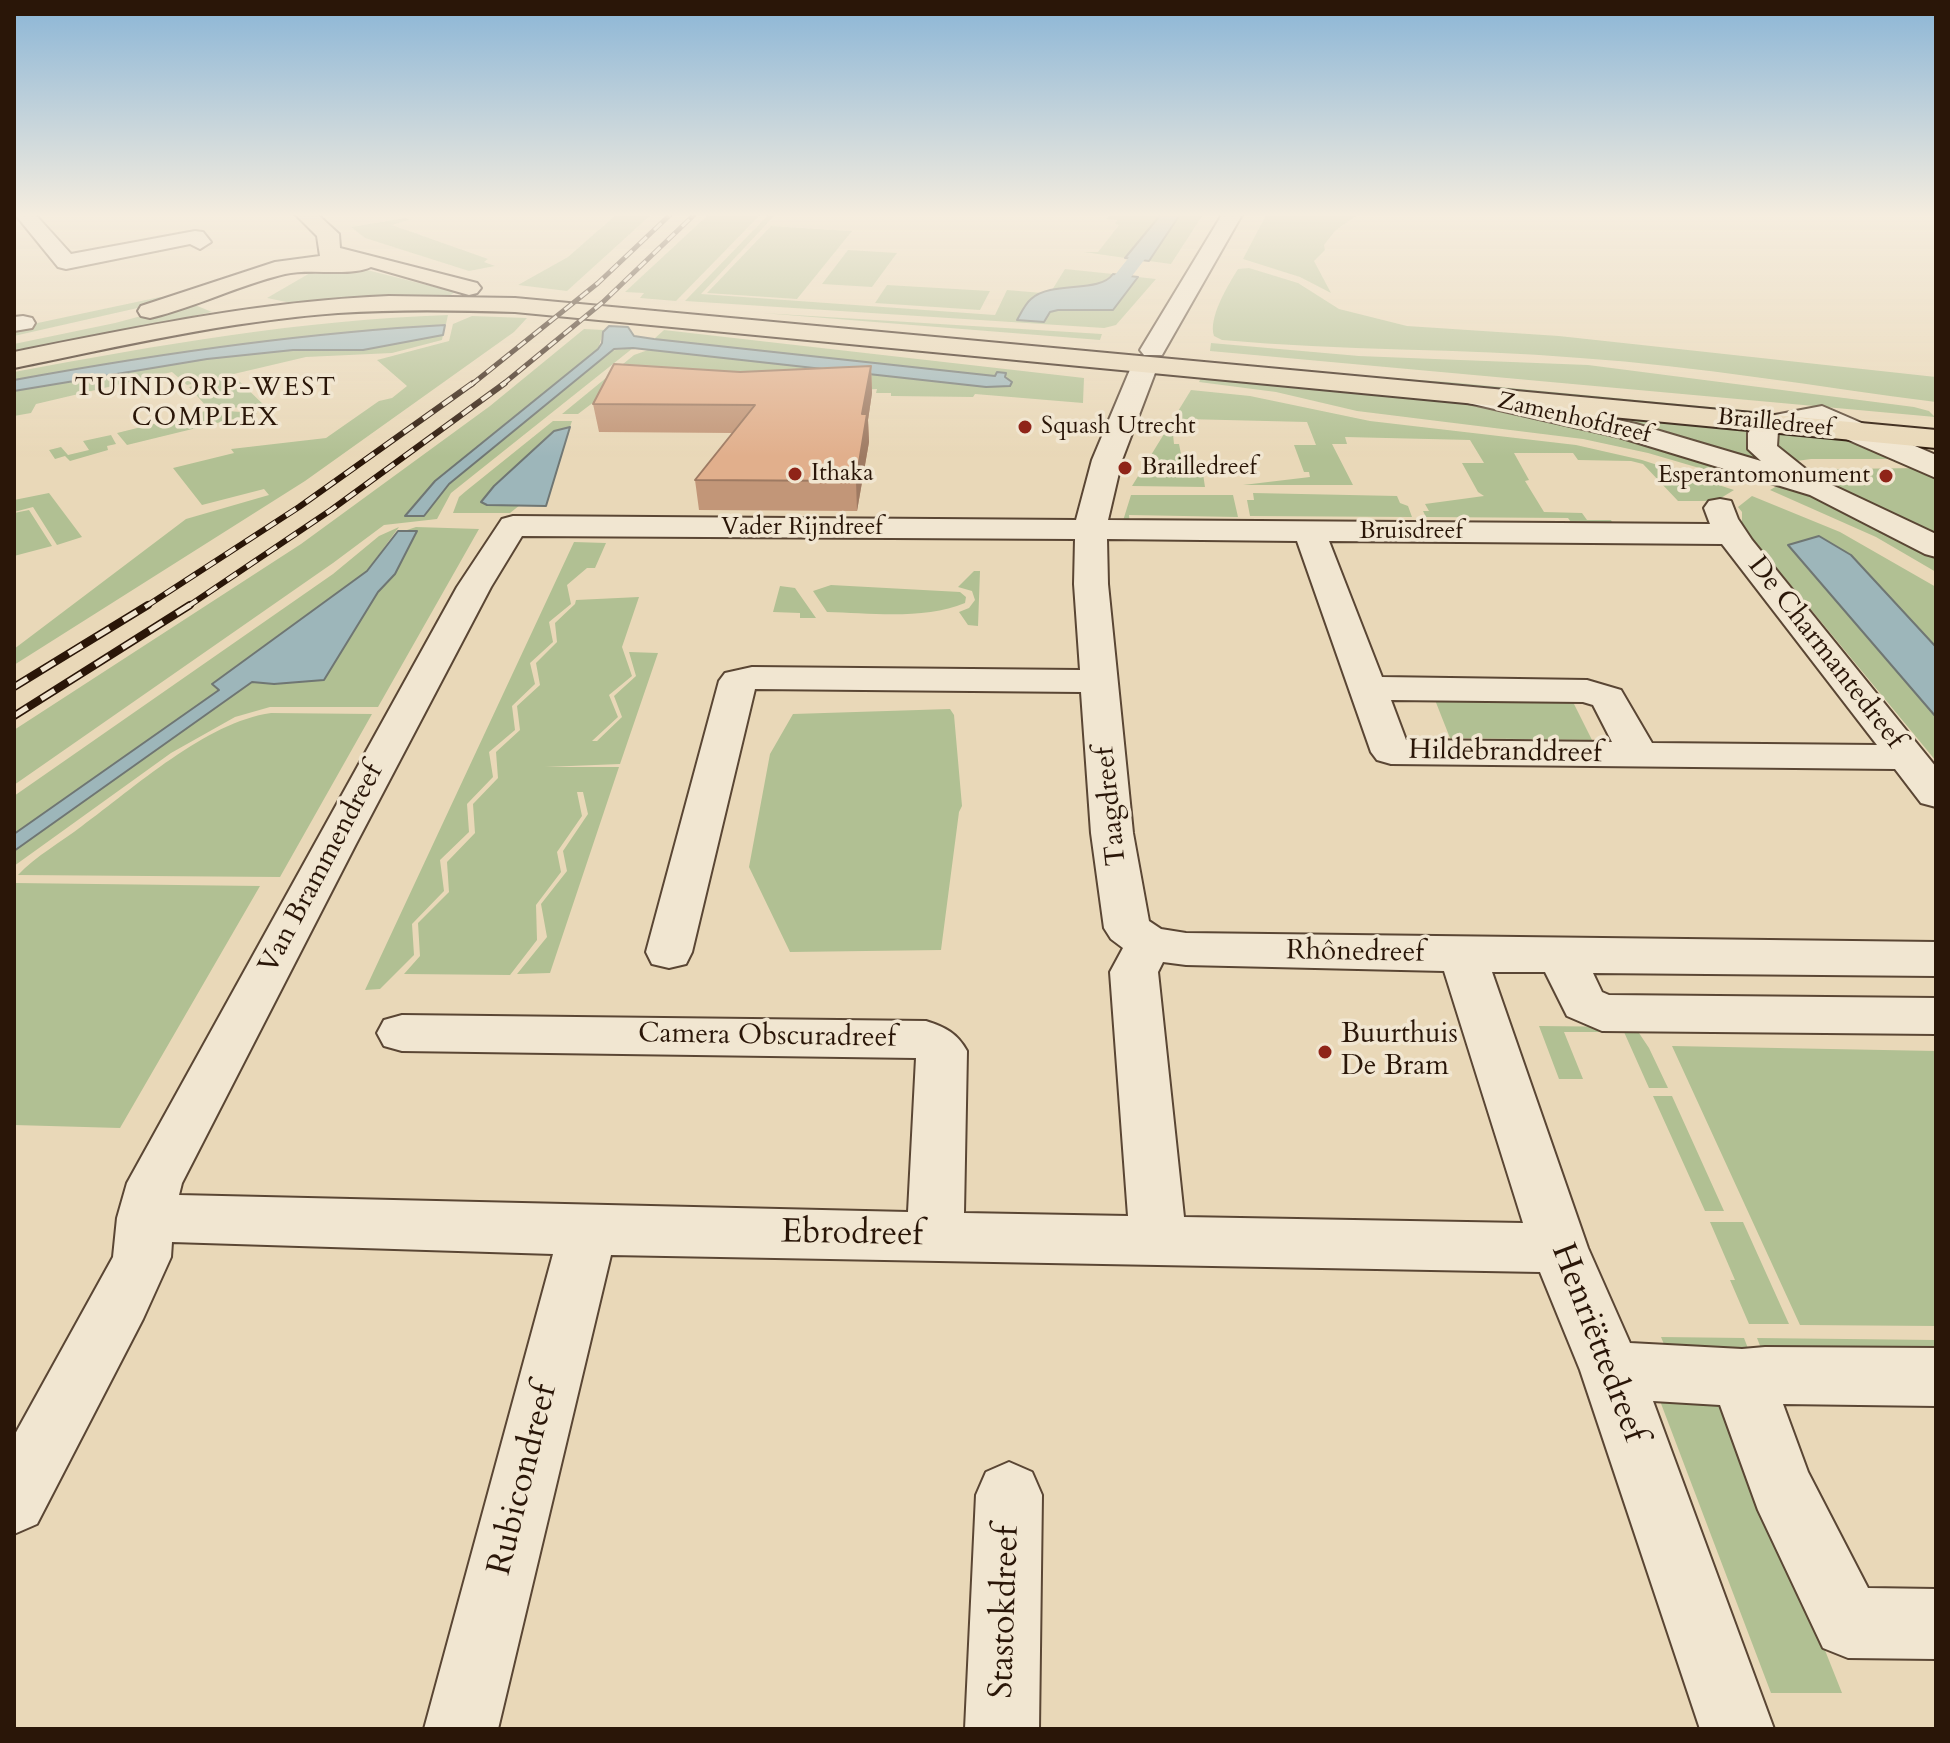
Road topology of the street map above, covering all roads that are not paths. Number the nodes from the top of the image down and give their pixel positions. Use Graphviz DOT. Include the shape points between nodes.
graph roads {
  1 [pos="199,294"];
  2 [pos="256,294"];
  3 [pos="490,294"];
  4 [pos="1186,294"];
  5 [pos="255,300"];
  6 [pos="521,303"];
  7 [pos="315,308"];
  8 [pos="24,330"];
  9 [pos="105,342"];
  10 [pos="1149,358"];
  11 [pos="14,360"];
  12 [pos="1464,393"];
  13 [pos="1822,414"];
  14 [pos="1769,424"];
  15 [pos="1936,424"];
  16 [pos="1854,432"];
  17 [pos="1934,454"];
  18 [pos="1821,489"];
  19 [pos="1726,521"];
  20 [pos="513,526"];
  21 [pos="1091,530"];
  22 [pos="1310,532"];
  23 [pos="1936,547"];
  24 [pos="1101,681"];
  25 [pos="1368,688"];
  26 [pos="1639,755"];
  27 [pos="1907,757"];
  28 [pos="1936,794"];
  29 [pos="1149,944"];
  30 [pos="669,952"];
  31 [pos="1463,955"];
  32 [pos="1561,956"];
  33 [pos="1936,959"];
  34 [pos="1936,1016"];
  35 [pos="402,1033"];
  36 [pos="145,1218"];
  37 [pos="588,1231"];
  38 [pos="935,1237"];
  39 [pos="1158,1239"];
  40 [pos="1559,1248"];
  41 [pos="1611,1370"];
  42 [pos="1936,1377"];
  43 [pos="1742,1378"];
  44 [pos="1009,1495"];
  45 [pos="14,1501"];
  46 [pos="1936,1624"];
  47 [pos="461,1729"];
  48 [pos="1002,1729"];
  49 [pos="1737,1729"];
  1 -- 8 [label="main road" via="143,313"];
  2 -- 5 [label="main road"];
  3 -- 6 [label="main road"];
  4 -- 10 [label="street, Taagdreef"];
  5 -- 7 [label="main road"];
  5 -- 9 [label="main road"];
  6 -- 7 [label="main road"];
  6 -- 10 [label="main road, Brailledreef"];
  7 -- 9 [label="main road"];
  9 -- 11 [label="main road"];
  10 -- 12 [label="main road, Brailledreef"];
  10 -- 13 [label="main road, Brailledreef"];
  10 -- 21 [label="street, Taagdreef" via="1107,460"];
  12 -- 14 [label="main road, Brailledreef"];
  12 -- 18 [label="street, Zamenhofdreef" via="1626,430"];
  13 -- 14 [label="street"];
  13 -- 15 [label="main road, Brailledreef"];
  13 -- 16 [label="street"];
  14 -- 16 [label="main road, Brailledreef"];
  14 -- 18 [label="street, Zamenhofdreef" via="1762,433 1763,449"];
  16 -- 17 [label="street"];
  18 -- 23 [label="street, Zamenhofdreef"];
  19 -- 22 [label="street, Bruisdreef"];
  19 -- 27 [label="street, De Charmantedreef"];
  20 -- 21 [label="street, Vader Rijndreef"];
  20 -- 36 [label="street, Van Brammendreef" via="474,587 277,951 155,1183"];
  21 -- 22 [label="street, Bruisdreef"];
  21 -- 24 [label="street, Taagdreef"];
  22 -- 25 [label="street, Hildebranddreef"];
  24 -- 29 [label="street, Taagdreef" via="1112,833 1127,928"];
  24 -- 30 [label="street" via="738,681"];
  25 -- 26 [label="street, Hildebranddreef" via="1587,691 1608,698"];
  25 -- 26 [label="street, Hildebranddreef" via="1391,752"];
  26 -- 27 [label="street, Hildebranddreef"];
  27 -- 28 [label="street, De Charmantedreef"];
  29 -- 31 [label="street, Rhônedreef"];
  29 -- 39 [label="street" via="1134,972"];
  31 -- 32 [label="street, Rhônedreef"];
  31 -- 40 [label="street, Henriëttedreef"];
  32 -- 33 [label="street, Rhônedreef"];
  32 -- 34 [label="street" via="1584,1004 1602,1013"];
  35 -- 38 [label="street, Camera Obscuradreef" via="926,1040 942,1051"];
  36 -- 37 [label="street, Ebrodreef"];
  36 -- 45 [label="street, Van Brammendreef" via="142,1257 122,1301"];
  37 -- 38 [label="street, Ebrodreef"];
  37 -- 47 [label="street, Rubicondreef"];
  38 -- 39 [label="street, Ebrodreef"];
  39 -- 40 [label="street, Ebrodreef"];
  40 -- 41 [label="street, Henriëttedreef"];
  41 -- 43 [label="street"];
  41 -- 49 [label="street, Henriëttedreef"];
  42 -- 43 [label="street"];
  43 -- 46 [label="street" via="1781,1487 1848,1623"];
  44 -- 48 [label="street, Stastokdreef"];
}
